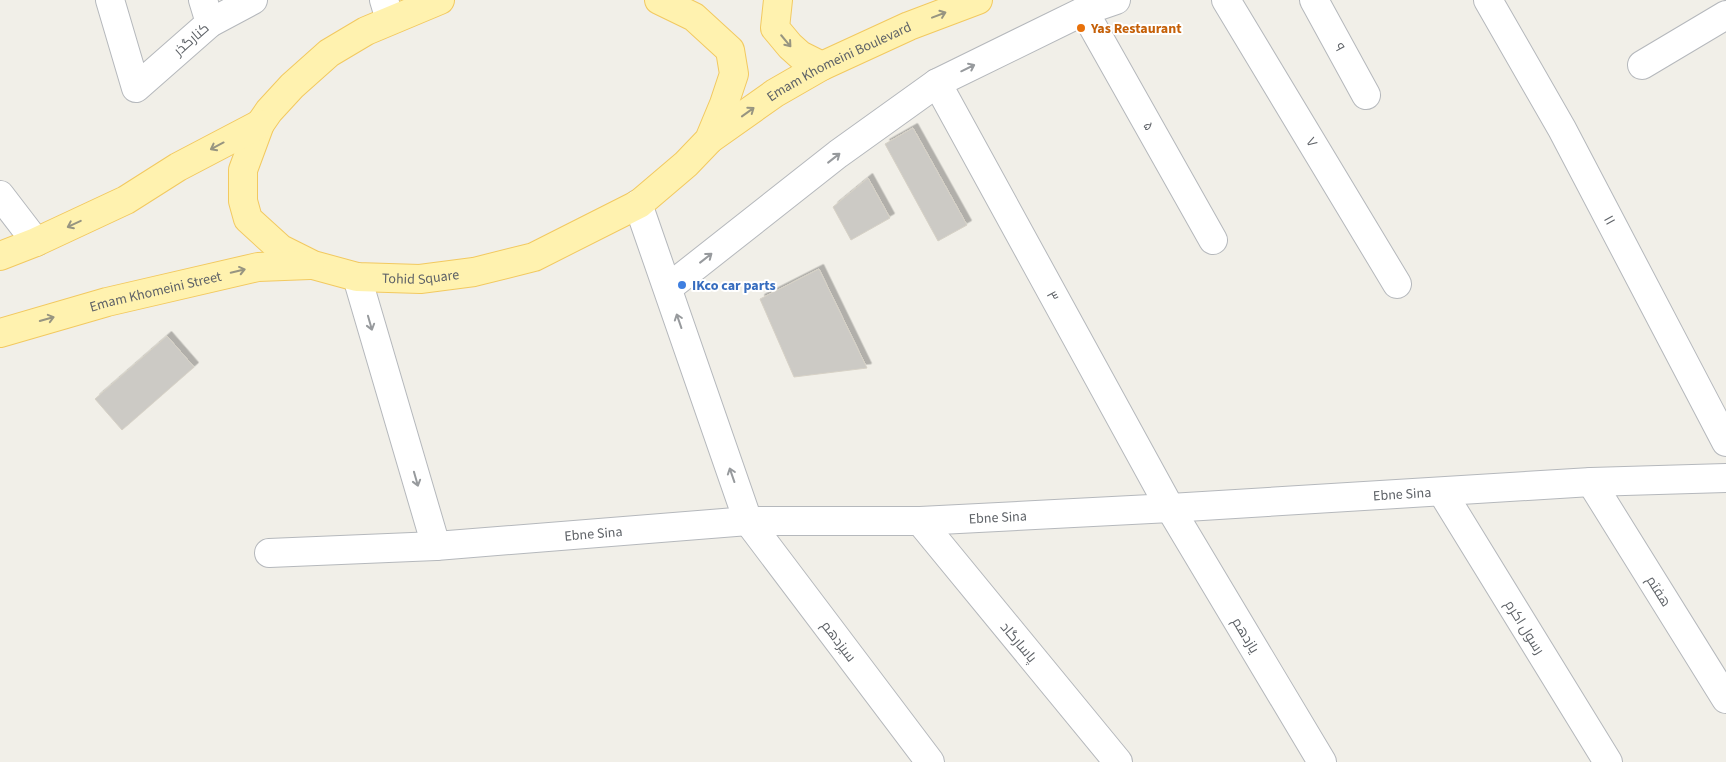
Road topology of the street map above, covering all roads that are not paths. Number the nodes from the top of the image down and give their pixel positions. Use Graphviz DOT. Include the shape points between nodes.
graph roads {
  1 [pos="110,0"];
  2 [pos="253,0"];
  3 [pos="440,0"];
  4 [pos="659,0"];
  5 [pos="778,0"];
  6 [pos="978,0"];
  7 [pos="1116,0"];
  8 [pos="1226,0"];
  9 [pos="1314,0"];
  10 [pos="1488,0"];
  11 [pos="387,10"];
  12 [pos="206,11"];
  13 [pos="1084,11"];
  14 [pos="1719,17"];
  15 [pos="1642,65"];
  16 [pos="822,66"];
  17 [pos="937,83"];
  18 [pos="1366,95"];
  19 [pos="260,124"];
  20 [pos="709,140"];
  21 [pos="0,195"];
  22 [pos="638,204"];
  23 [pos="1213,240"];
  24 [pos="36,242"];
  25 [pos="0,256"];
  26 [pos="313,265"];
  27 [pos="357,277"];
  28 [pos="1397,284"];
  29 [pos="668,288"];
  30 [pos="0,333"];
  31 [pos="1726,442"];
  32 [pos="1726,478"];
  33 [pos="1591,482"];
  34 [pos="1442,492"];
  35 [pos="1170,508"];
  36 [pos="748,521"];
  37 [pos="920,521"];
  38 [pos="436,546"];
  39 [pos="268,553"];
  40 [pos="1726,699"];
  41 [pos="930,762"];
  42 [pos="1118,762"];
  43 [pos="1322,762"];
  44 [pos="1608,762"];
  1 -- 12 [label="street, کنارگذر" via="136,88"];
  2 -- 12 [label="street, کنارگذر"];
  3 -- 11 [label="main road, Tohid Square"];
  4 -- 20 [label="main road, Tohid Square" via="694,17 730,50 734,74"];
  5 -- 16 [label="main road, one-way" via="775,28 800,55"];
  16 -- 6 [label="main road, Emam Khomeini Boulevard, one-way" via="909,26"];
  7 -- 13 [label="street"];
  8 -- 28 [label="street, ۷"];
  9 -- 18 [label="street, ۹"];
  10 -- 31 [label="street, ۱۱" via="1562,129"];
  11 -- 19 [label="main road, Tohid Square" via="366,31 329,53 292,86"];
  17 -- 13 [label="street, one-way"];
  13 -- 23 [label="street, ۵"];
  14 -- 15 [label="street"];
  20 -- 16 [label="main road, Emam Khomeini Boulevard, one-way" via="775,92"];
  29 -- 17 [label="street, one-way" via="838,154"];
  17 -- 35 [label="street, ۳"];
  19 -- 24 [label="main road, one-way" via="178,167 126,200"];
  19 -- 26 [label="main road, Tohid Square" via="243,170 243,201 248,219 281,249"];
  20 -- 22 [label="main road, Tohid Square"];
  21 -- 24 [label="street"];
  22 -- 27 [label="main road, Tohid Square" via="534,257 474,272 429,278"];
  22 -- 29 [label="street, سیزدهم"];
  24 -- 25 [label="main road"];
  26 -- 27 [label="main road, Tohid Square"];
  30 -- 26 [label="main road, Emam Khomeini Street, one-way" via="107,302 258,267"];
  27 -- 38 [label="street, one-way"];
  36 -- 29 [label="street, سیزدهم, one-way"];
  32 -- 33 [label="street, Ebne Sina"];
  33 -- 34 [label="street, Ebne Sina"];
  33 -- 40 [label="street, هفتم"];
  34 -- 35 [label="street, Ebne Sina"];
  34 -- 44 [label="street, رسول اکرم"];
  35 -- 37 [label="street, Ebne Sina"];
  35 -- 43 [label="street, یازدهم"];
  36 -- 37 [label="street, Ebne Sina"];
  36 -- 38 [label="street, Ebne Sina"];
  36 -- 41 [label="street, سیزدهم"];
  37 -- 42 [label="street, پاسارگاد"];
  38 -- 39 [label="street, Ebne Sina"];
}
